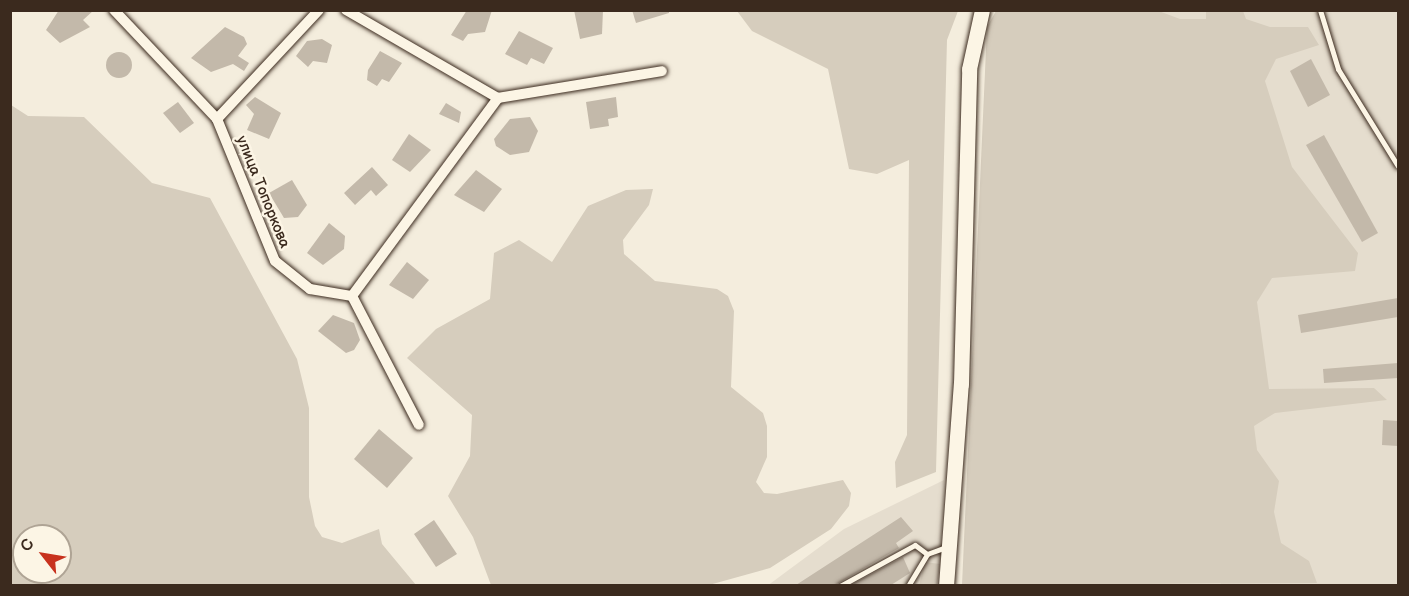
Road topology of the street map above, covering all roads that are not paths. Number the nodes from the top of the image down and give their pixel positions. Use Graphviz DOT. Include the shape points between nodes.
graph roads {
  1 [pos="114,10"];
  2 [pos="319,10"];
  3 [pos="346,10"];
  4 [pos="982,10"];
  5 [pos="1320,10"];
  6 [pos="662,71"];
  7 [pos="498,98"];
  8 [pos="217,119"];
  9 [pos="1398,166"];
  10 [pos="352,296"];
  11 [pos="419,425"];
  12 [pos="950,545"];
  13 [pos="927,554"];
  14 [pos="840,585"];
  15 [pos="908,585"];
  16 [pos="946,585"];
  1 -- 8 [label="street, улица Топоркова"];
  2 -- 8 [label="street"];
  3 -- 7 [label="street"];
  4 -- 12 [label="main road" via="969,69"];
  5 -- 9 [label="lane" via="1338,69"];
  6 -- 7 [label="street"];
  7 -- 10 [label="street"];
  8 -- 10 [label="street, улица Топоркова" via="275,261 310,289"];
  10 -- 11 [label="street"];
  12 -- 13 [label="lane"];
  12 -- 16 [label="main road"];
  13 -- 14 [label="lane" via="915,545"];
  13 -- 15 [label="lane"];
}
